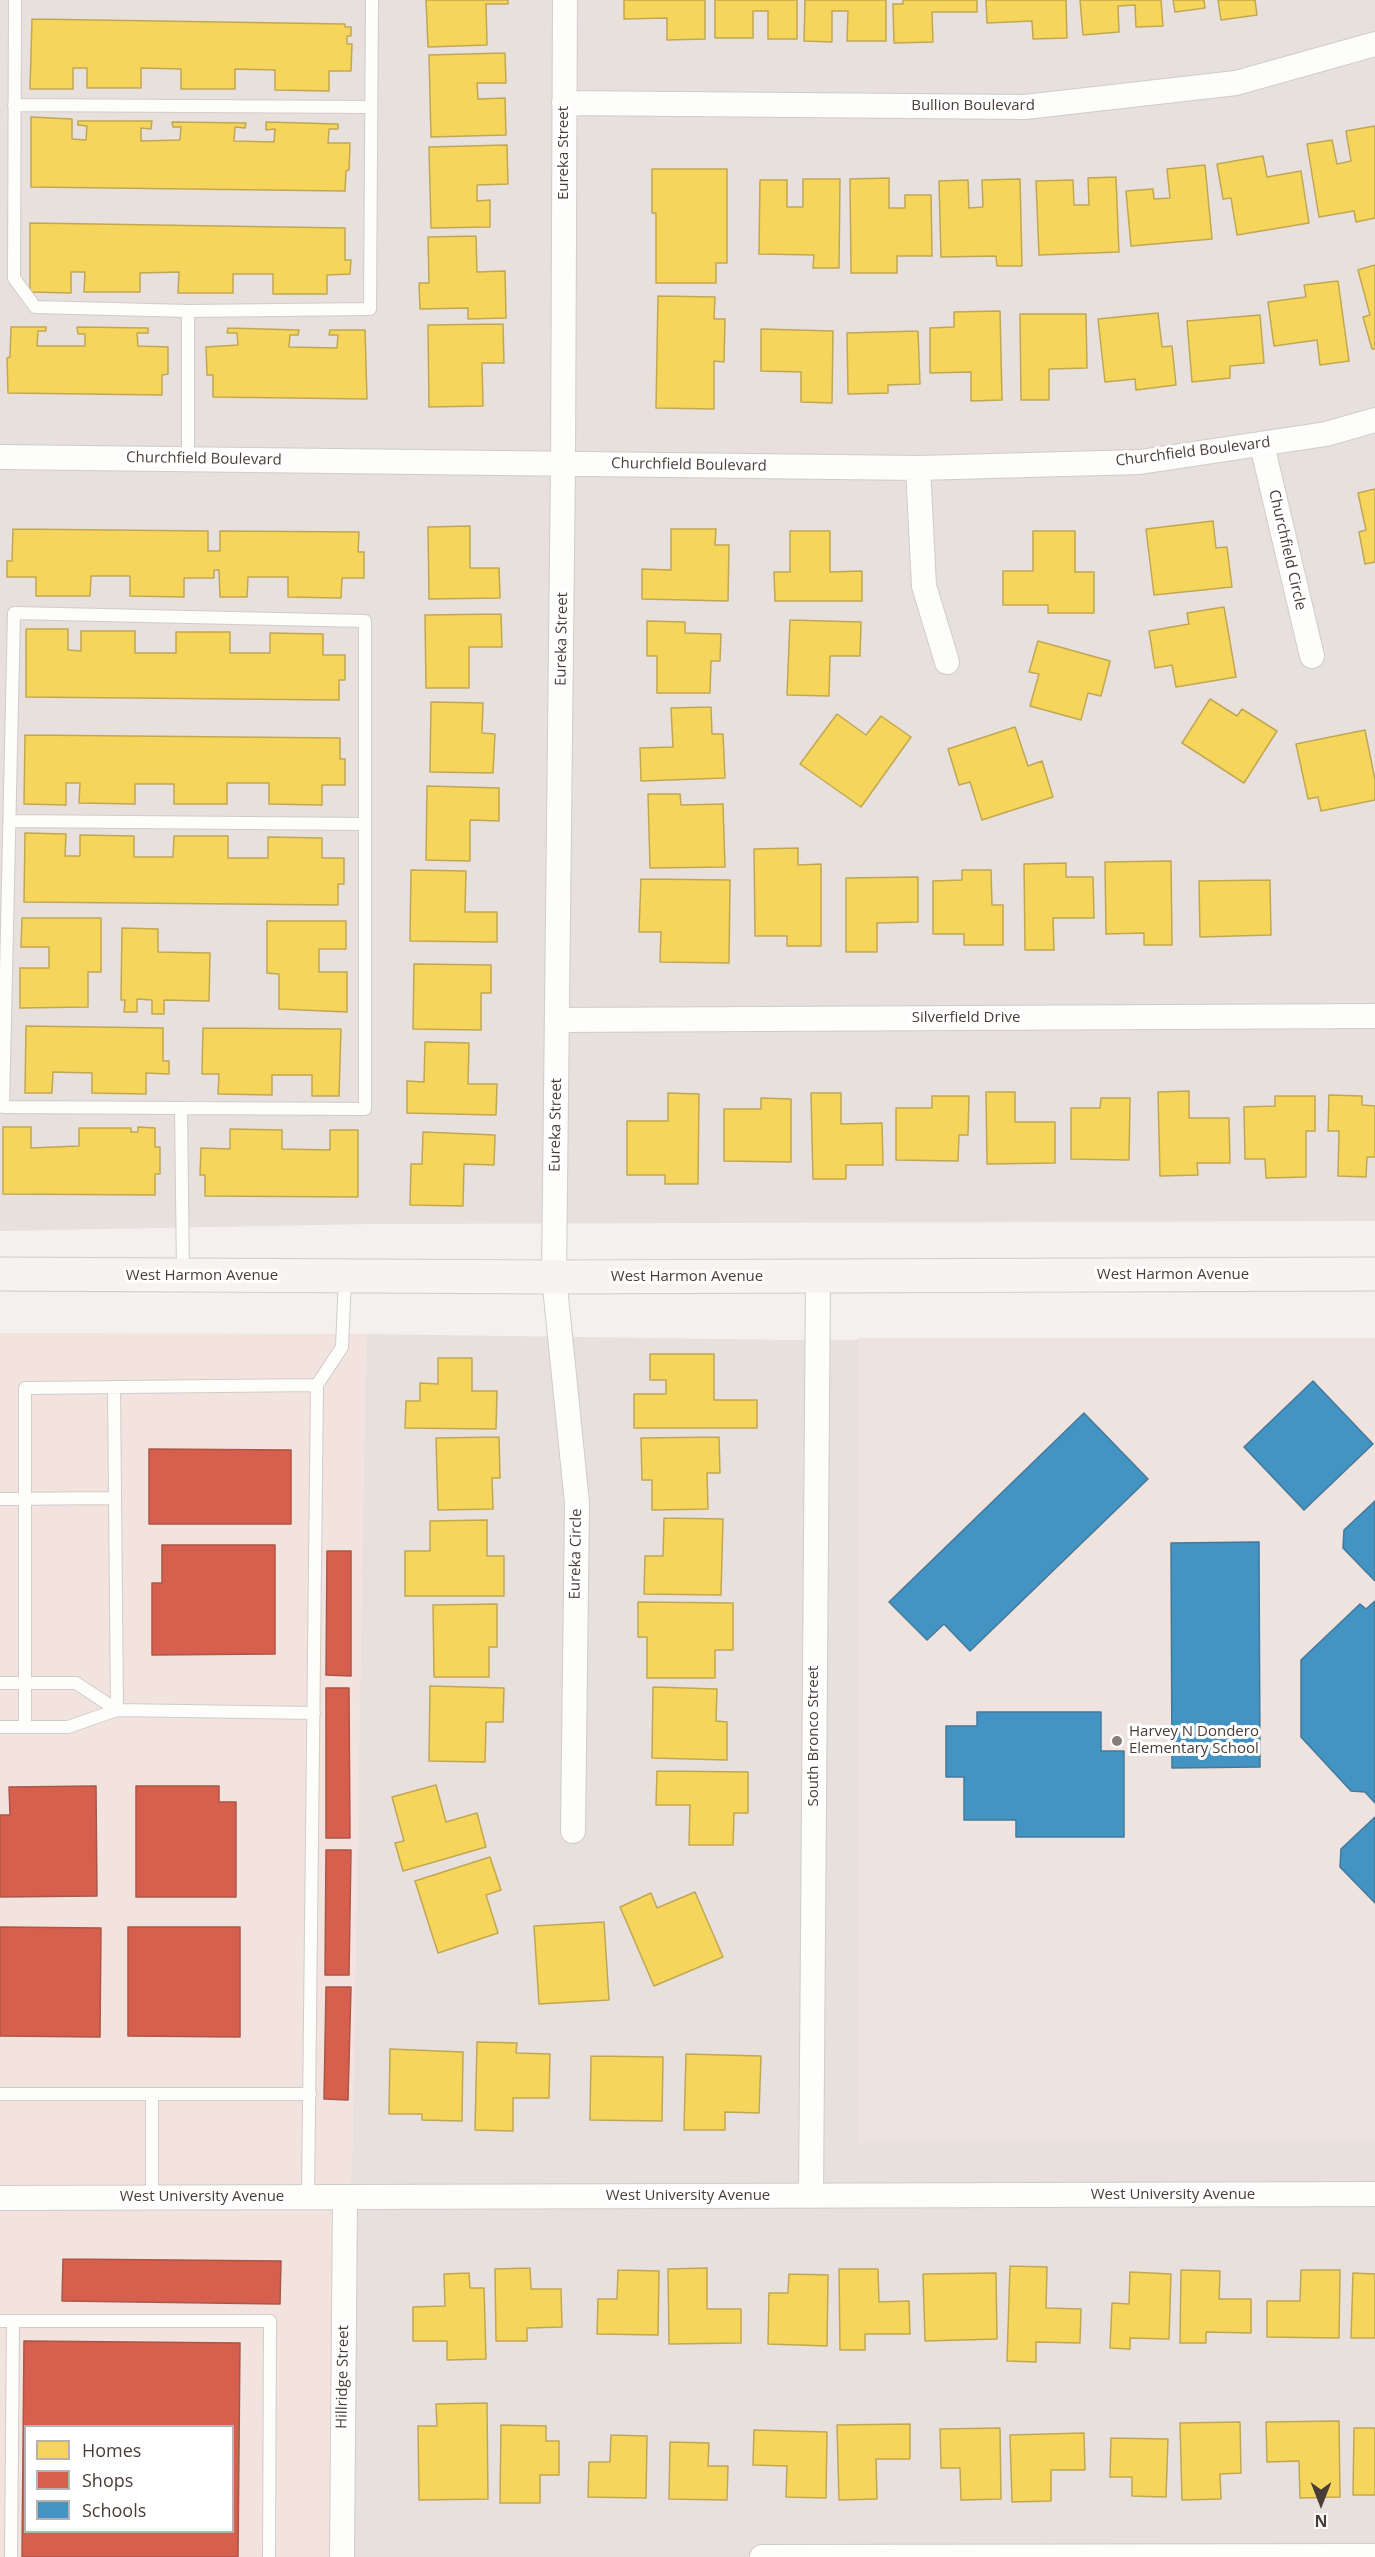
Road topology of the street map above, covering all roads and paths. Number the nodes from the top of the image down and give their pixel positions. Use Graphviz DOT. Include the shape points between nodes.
graph roads {
  1 [pos="15,0"];
  2 [pos="372,0"];
  3 [pos="565,0"];
  4 [pos="1375,44"];
  5 [pos="564,103"];
  6 [pos="14,105"];
  7 [pos="371,107"];
  8 [pos="188,311"];
  9 [pos="1375,420"];
  10 [pos="1262,445"];
  11 [pos="0,457"];
  12 [pos="188,459"];
  13 [pos="563,464"];
  14 [pos="918,468"];
  15 [pos="1312,656"];
  16 [pos="947,662"];
  17 [pos="10,821"];
  18 [pos="365,824"];
  19 [pos="1375,1016"];
  20 [pos="557,1020"];
  21 [pos="181,1108"];
  22 [pos="1375,1274"];
  23 [pos="0,1275"];
  24 [pos="183,1275"];
  25 [pos="345,1276"];
  26 [pos="818,1276"];
  27 [pos="554,1278"];
  28 [pos="317,1385"];
  29 [pos="114,1387"];
  30 [pos="115,1498"];
  31 [pos="0,1499"];
  32 [pos="25,1499"];
  33 [pos="0,1683"];
  34 [pos="25,1683"];
  35 [pos="117,1710"];
  36 [pos="314,1713"];
  37 [pos="0,1727"];
  38 [pos="25,1727"];
  39 [pos="573,1831"];
  40 [pos="0,2094"];
  41 [pos="152,2094"];
  42 [pos="310,2094"];
  43 [pos="1375,2194"];
  44 [pos="811,2196"];
  45 [pos="308,2197"];
  46 [pos="345,2197"];
  47 [pos="0,2198"];
  48 [pos="152,2198"];
  49 [pos="6,2321"];
  50 [pos="1375,2556"];
  51 [pos="11,2557"];
  52 [pos="269,2557"];
  53 [pos="342,2557"];
  54 [pos="762,2557"];
  1 -- 6 [label="lane"];
  2 -- 7 [label="lane"];
  3 -- 5 [label="street, Eureka Street"];
  4 -- 5 [label="street, Bullion Boulevard" via="1236,83 1026,107"];
  5 -- 13 [label="street, Eureka Street"];
  6 -- 7 [label="lane"];
  6 -- 8 [label="lane" via="14,278 35,308"];
  7 -- 8 [label="lane" via="370,309"];
  8 -- 12 [label="lane"];
  9 -- 10 [label="street, Churchfield Boulevard" via="1326,434"];
  10 -- 14 [label="street, Churchfield Boulevard" via="1140,462"];
  10 -- 15 [label="street, Churchfield Circle"];
  11 -- 12 [label="street, Churchfield Boulevard"];
  12 -- 13 [label="street, Churchfield Boulevard"];
  13 -- 14 [label="street, Churchfield Boulevard"];
  13 -- 20 [label="street, Eureka Street"];
  14 -- 16 [label="street" via="924,586"];
  17 -- 18 [label="lane"];
  17 -- 18 [label="lane" via="14,613 365,621"];
  17 -- 21 [label="lane" via="3,1107"];
  18 -- 21 [label="lane" via="365,1109"];
  19 -- 20 [label="street, Silverfield Drive"];
  20 -- 27 [label="street, Eureka Street"];
  21 -- 24 [label="lane"];
  22 -- 26 [label="main road, West Harmon Avenue"];
  23 -- 24 [label="main road, West Harmon Avenue"];
  24 -- 25 [label="main road, West Harmon Avenue"];
  25 -- 27 [label="main road, West Harmon Avenue"];
  25 -- 28 [label="lane" via="342,1347"];
  26 -- 27 [label="main road, West Harmon Avenue"];
  26 -- 44 [label="street, South Bronco Street"];
  27 -- 39 [label="street, Eureka Circle" via="577,1503"];
  28 -- 29 [label="lane"];
  28 -- 36 [label="lane"];
  29 -- 30 [label="lane"];
  29 -- 32 [label="lane" via="25,1388"];
  30 -- 32 [label="lane"];
  30 -- 35 [label="lane"];
  31 -- 32 [label="lane"];
  32 -- 34 [label="lane"];
  33 -- 34 [label="lane"];
  34 -- 35 [label="lane" via="76,1683"];
  34 -- 38 [label="lane"];
  35 -- 36 [label="lane"];
  35 -- 38 [label="lane" via="68,1727"];
  36 -- 42 [label="lane"];
  37 -- 38 [label="lane"];
  40 -- 41 [label="lane"];
  41 -- 42 [label="lane"];
  41 -- 48 [label="lane"];
  42 -- 45 [label="lane"];
  43 -- 44 [label="street, West University Avenue"];
  44 -- 46 [label="street, West University Avenue"];
  45 -- 46 [label="street, West University Avenue"];
  45 -- 48 [label="street, West University Avenue"];
  46 -- 53 [label="street, Hillridge Street"];
  47 -- 48 [label="street, West University Avenue"];
  49 -- 51 [label="lane"];
  49 -- 52 [label="lane" via="270,2321"];
  50 -- 54 [label="street"];
}
